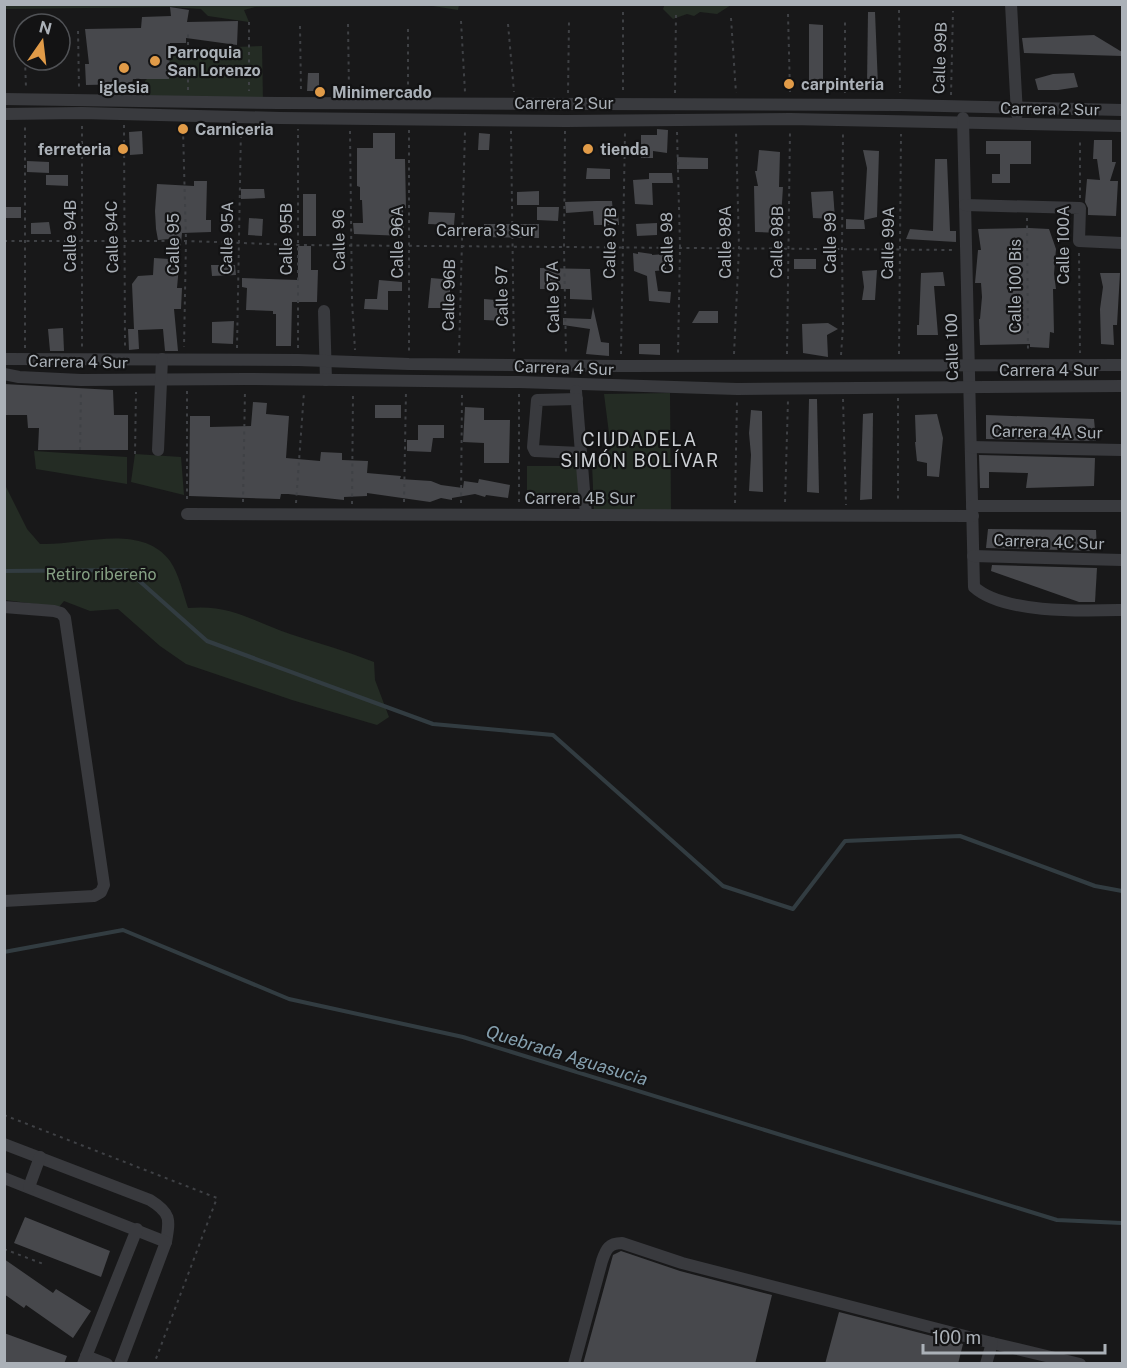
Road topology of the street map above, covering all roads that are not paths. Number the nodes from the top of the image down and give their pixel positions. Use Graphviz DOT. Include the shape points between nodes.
graph roads {
  1 [pos="1011,4"];
  2 [pos="4,99"];
  3 [pos="279,103"];
  4 [pos="603,105"];
  5 [pos="957,107"];
  6 [pos="1017,108"];
  7 [pos="1122,110"];
  8 [pos="4,114"];
  9 [pos="280,118"];
  10 [pos="603,120"];
  11 [pos="964,123"];
  12 [pos="1017,124"];
  13 [pos="1122,126"];
  14 [pos="965,205"];
  15 [pos="1122,243"];
  16 [pos="324,311"];
  17 [pos="4,359"];
  18 [pos="162,359"];
  19 [pos="325,361"];
  20 [pos="1122,364"];
  21 [pos="969,365"];
  22 [pos="4,374"];
  23 [pos="161,379"];
  24 [pos="326,380"];
  25 [pos="576,384"];
  26 [pos="1122,386"];
  27 [pos="970,387"];
  28 [pos="577,399"];
  29 [pos="971,447"];
  30 [pos="158,450"];
  31 [pos="1122,450"];
  32 [pos="581,453"];
  33 [pos="1122,506"];
  34 [pos="972,511"];
  35 [pos="188,514"];
  36 [pos="586,515"];
  37 [pos="974,556"];
  38 [pos="1122,560"];
  39 [pos="4,607"];
  40 [pos="1122,610"];
  41 [pos="7,899"];
  42 [pos="4,1144"];
  43 [pos="40,1157"];
  44 [pos="4,1178"];
  45 [pos="29,1186"];
  46 [pos="137,1229"];
  47 [pos="166,1242"];
  48 [pos="992,1343"];
  49 [pos="85,1360"];
  50 [pos="107,1364"];
  51 [pos="120,1364"];
  52 [pos="574,1364"];
  53 [pos="986,1364"];
  54 [pos="1080,1364"];
  1 -- 6 [label="street"];
  2 -- 3 [label="street, Carrera 2 Sur"];
  3 -- 4 [label="street, Carrera 2 Sur"];
  3 -- 9 [label="street"];
  4 -- 5 [label="street, Carrera 2 Sur"];
  4 -- 10 [label="street"];
  5 -- 6 [label="street, Carrera 2 Sur"];
  5 -- 11 [label="street, Calle 100"];
  6 -- 7 [label="street, Carrera 2 Sur"];
  6 -- 12 [label="street"];
  8 -- 9 [label="street, Carrera 2 Sur"];
  9 -- 10 [label="street, Carrera 2 Sur"];
  10 -- 11 [label="street, Carrera 2 Sur"];
  11 -- 12 [label="street, Carrera 2 Sur"];
  11 -- 14 [label="street, Calle 100"];
  12 -- 13 [label="street, Carrera 2 Sur"];
  14 -- 15 [label="street, Calle 100A" via="1080,208 1079,242"];
  14 -- 21 [label="street, Calle 100"];
  16 -- 19 [label="street"];
  17 -- 18 [label="street, Carrera 4 Sur"];
  18 -- 19 [label="street, Carrera 4 Sur"];
  18 -- 23 [label="street"];
  19 -- 21 [label="street, Carrera 4 Sur" via="566,366"];
  19 -- 24 [label="street"];
  20 -- 21 [label="street, Carrera 4 Sur"];
  21 -- 27 [label="street, Calle 100"];
  22 -- 23 [label="street, Carrera 4 Sur" via="81,380"];
  23 -- 24 [label="street, Carrera 4 Sur"];
  23 -- 30 [label="street"];
  24 -- 25 [label="street, Carrera 4 Sur"];
  25 -- 27 [label="street, Carrera 4 Sur" via="737,389"];
  25 -- 28 [label="street"];
  26 -- 27 [label="street, Carrera 4 Sur"];
  27 -- 29 [label="street, Calle 100"];
  28 -- 32 [label="street"];
  28 -- 32 [label="street" via="537,400 533,447 535,451"];
  29 -- 31 [label="street, Carrera 4A Sur"];
  29 -- 34 [label="street, Calle 100"];
  32 -- 36 [label="street"];
  33 -- 34 [label="street, Carrera 4B Sur"];
  34 -- 36 [label="street, Carrera 4B Sur" via="898,515"];
  34 -- 37 [label="street, Calle 100"];
  35 -- 36 [label="street, Carrera 4B Sur"];
  37 -- 38 [label="street, Carrera 4C Sur"];
  37 -- 40 [label="street, Calle 100" via="974,587 984,596 1015,606"];
  39 -- 41 [label="street" via="61,613 65,618 104,885 94,896"];
  42 -- 43 [label="street"];
  43 -- 45 [label="street"];
  43 -- 47 [label="street" via="164,1209 170,1222"];
  44 -- 45 [label="street"];
  45 -- 46 [label="street"];
  46 -- 47 [label="street"];
  46 -- 49 [label="street"];
  47 -- 51 [label="street"];
  48 -- 52 [label="street" via="615,1243 608,1247 602,1261"];
  48 -- 53 [label="street"];
  48 -- 54 [label="street"];
  49 -- 50 [label="street"];
}
